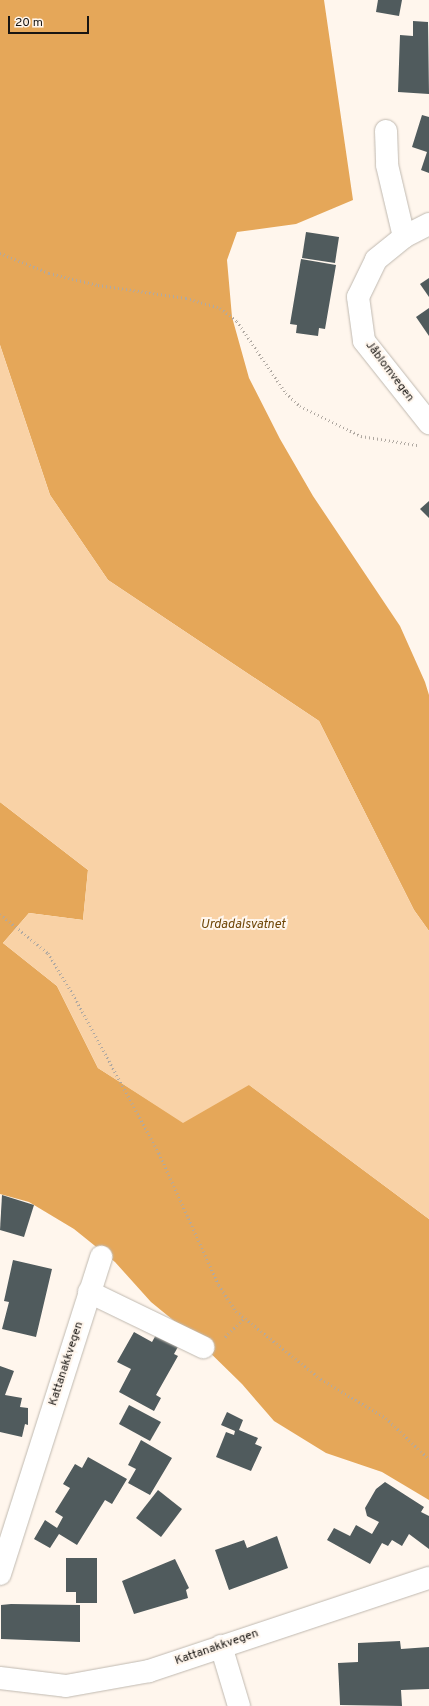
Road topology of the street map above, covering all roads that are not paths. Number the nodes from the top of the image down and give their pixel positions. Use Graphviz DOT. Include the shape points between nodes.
graph roads {
  1 [pos="386,131"];
  2 [pos="429,224"];
  3 [pos="404,237"];
  4 [pos="429,423"];
  5 [pos="101,1257"];
  6 [pos="89,1292"];
  7 [pos="203,1347"];
  8 [pos="0,1574"];
  9 [pos="429,1578"];
  10 [pos="221,1646"];
  11 [pos="0,1678"];
  12 [pos="238,1706"];
  1 -- 3 [label="street" via="387,165"];
  2 -- 3 [label="street, Jåblomvegen"];
  3 -- 4 [label="street, Jåblomvegen" via="376,260 358,297 364,341"];
  5 -- 6 [label="street, Kattanakkvegen"];
  6 -- 7 [label="street"];
  6 -- 8 [label="street, Kattanakkvegen"];
  9 -- 10 [label="street, Kattanakkvegen"];
  10 -- 11 [label="street, Kattanakkvegen" via="149,1672 66,1686"];
  10 -- 12 [label="street"];
}
